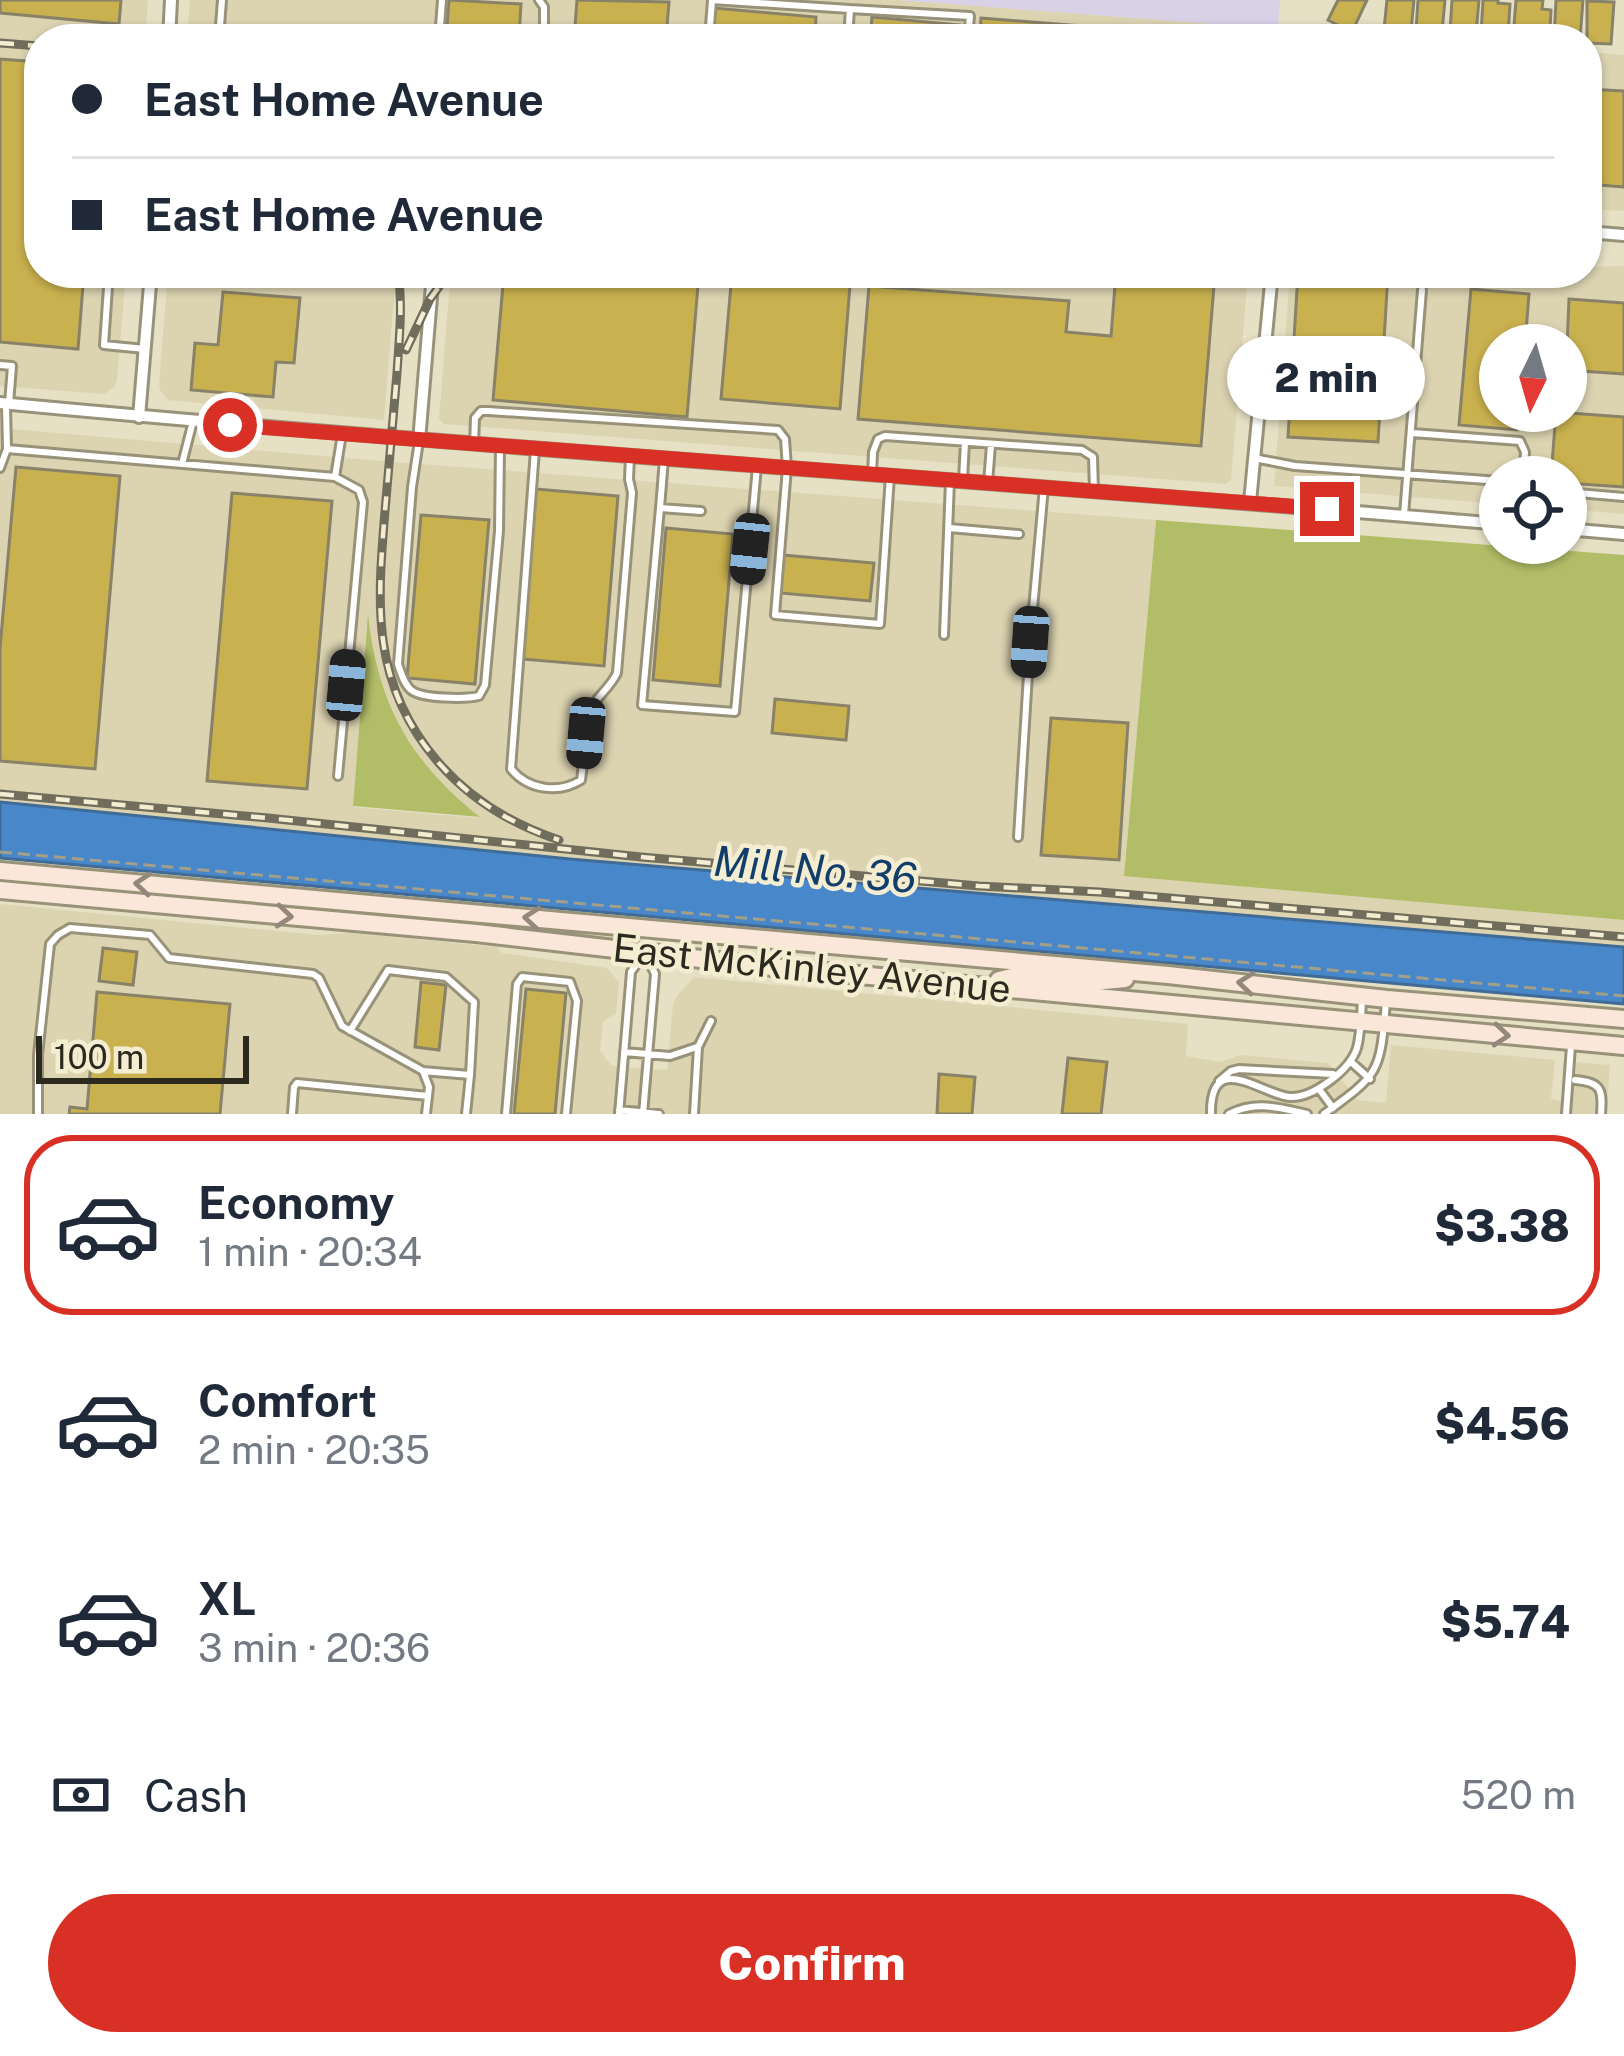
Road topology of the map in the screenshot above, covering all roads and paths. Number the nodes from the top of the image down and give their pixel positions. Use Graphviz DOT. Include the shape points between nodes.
graph roads {
  1 [pos="850,9"];
  2 [pos="710,24"];
  3 [pos="849,24"];
  4 [pos="969,24"];
  5 [pos="108,288"];
  6 [pos="150,288"];
  7 [pos="432,288"];
  8 [pos="1271,288"];
  9 [pos="1422,290"];
  10 [pos="145,350"];
  11 [pos="0,365"];
  12 [pos="5,403"];
  13 [pos="140,417"];
  14 [pos="193,422"];
  15 [pos="1411,433"];
  16 [pos="342,434"];
  17 [pos="419,441"];
  18 [pos="965,442"];
  19 [pos="991,443"];
  20 [pos="474,446"];
  21 [pos="500,447"];
  22 [pos="7,449"];
  23 [pos="535,450"];
  24 [pos="1525,456"];
  25 [pos="630,457"];
  26 [pos="1254,458"];
  27 [pos="664,459"];
  28 [pos="182,464"];
  29 [pos="757,466"];
  30 [pos="0,468"];
  31 [pos="787,468"];
  32 [pos="1408,474"];
  33 [pos="872,475"];
  34 [pos="890,476"];
  35 [pos="335,477"];
  36 [pos="1479,479"];
  37 [pos="957,481"];
  38 [pos="988,483"];
  39 [pos="1044,487"];
  40 [pos="1094,491"];
  41 [pos="1587,493"];
  42 [pos="1624,496"];
  43 [pos="1250,502"];
  44 [pos="660,508"];
  45 [pos="701,511"];
  46 [pos="1404,515"];
  47 [pos="1479,522"];
  48 [pos="949,528"];
  49 [pos="1587,531"];
  50 [pos="1019,534"];
  51 [pos="1624,534"];
  52 [pos="944,635"];
  53 [pos="338,776"];
  54 [pos="1018,837"];
  55 [pos="0,852"];
  56 [pos="0,871"];
  57 [pos="0,890"];
  58 [pos="648,928"];
  59 [pos="646,952"];
  60 [pos="974,957"];
  61 [pos="761,966"];
  62 [pos="1168,975"];
  63 [pos="994,987"];
  64 [pos="1362,996"];
  65 [pos="1624,996"];
  66 [pos="1387,999"];
  67 [pos="1624,1019"];
  68 [pos="711,1021"];
  69 [pos="1360,1023"];
  70 [pos="1384,1025"];
  71 [pos="350,1030"];
  72 [pos="1572,1041"];
  73 [pos="698,1046"];
  74 [pos="1624,1046"];
  75 [pos="624,1052"];
  76 [pos="648,1054"];
  77 [pos="1350,1061"];
  78 [pos="423,1071"];
  79 [pos="1336,1073"];
  80 [pos="470,1075"];
  81 [pos="1370,1079"];
  82 [pos="1575,1080"];
  83 [pos="1319,1089"];
  84 [pos="1214,1094"];
  85 [pos="428,1096"];
  86 [pos="1333,1108"];
  87 [pos="619,1112"];
  88 [pos="643,1113"];
  89 [pos="38,1114"];
  90 [pos="292,1114"];
  91 [pos="426,1114"];
  92 [pos="466,1114"];
  93 [pos="506,1114"];
  94 [pos="566,1114"];
  95 [pos="659,1114"];
  96 [pos="694,1114"];
  97 [pos="1211,1114"];
  98 [pos="1229,1114"];
  99 [pos="1307,1114"];
  100 [pos="1324,1114"];
  101 [pos="1566,1114"];
  102 [pos="1601,1114"];
  1 -- 2 [label="lane" via="712,0"];
  1 -- 3 [label="lane"];
  1 -- 4 [label="lane" via="970,16"];
  5 -- 10 [label="lane" via="104,345"];
  6 -- 10 [label="street"];
  7 -- 17 [label="street"];
  8 -- 26 [label="street"];
  9 -- 15 [label="lane"];
  10 -- 13 [label="street"];
  11 -- 12 [label="lane" via="12,366"];
  12 -- 13 [label="street"];
  12 -- 22 [label="lane"];
  13 -- 14 [label="street"];
  14 -- 16 [label="street"];
  14 -- 28 [label="lane"];
  15 -- 24 [label="lane" via="1520,441"];
  15 -- 32 [label="lane"];
  16 -- 17 [label="street"];
  16 -- 35 [label="lane"];
  17 -- 20 [label="street"];
  17 -- 21 [label="lane" via="398,664 417,694 469,698 485,685"];
  18 -- 19 [label="lane"];
  18 -- 33 [label="lane" via="885,436 873,452"];
  18 -- 37 [label="lane"];
  19 -- 38 [label="lane"];
  19 -- 40 [label="lane" via="1089,452"];
  20 -- 21 [label="street"];
  20 -- 31 [label="lane" via="481,411 774,429 784,435"];
  21 -- 23 [label="street"];
  22 -- 28 [label="lane"];
  22 -- 30 [label="lane"];
  23 -- 25 [label="street"];
  23 -- 25 [label="lane" via="511,769 539,787 567,789 581,780 590,710 617,674"];
  25 -- 27 [label="street"];
  26 -- 32 [label="lane"];
  26 -- 43 [label="street"];
  27 -- 29 [label="street"];
  27 -- 44 [label="lane"];
  28 -- 35 [label="lane"];
  29 -- 31 [label="street"];
  29 -- 44 [label="lane" via="735,712 642,705"];
  31 -- 33 [label="street"];
  31 -- 34 [label="lane" via="775,615 880,624"];
  32 -- 36 [label="lane"];
  32 -- 46 [label="lane"];
  33 -- 34 [label="street"];
  34 -- 37 [label="street"];
  35 -- 53 [label="lane" via="359,490 363,502"];
  37 -- 38 [label="street"];
  37 -- 48 [label="lane"];
  38 -- 39 [label="street"];
  39 -- 40 [label="street"];
  39 -- 54 [label="lane"];
  40 -- 43 [label="street"];
  41 -- 42 [label="lane"];
  43 -- 46 [label="street"];
  44 -- 45 [label="lane"];
  46 -- 47 [label="street"];
  48 -- 50 [label="lane"];
  48 -- 52 [label="lane"];
  49 -- 51 [label="street"];
  55 -- 65 [label="path"];
  58 -- 56 [label="main road, East McKinley Avenue, one-way"];
  57 -- 59 [label="main road, East McKinley Avenue, one-way"];
  58 -- 59 [label="main road"];
  58 -- 60 [label="main road, East McKinley Avenue"];
  59 -- 61 [label="main road, East McKinley Avenue"];
  59 -- 75 [label="lane" via="632,972"];
  59 -- 76 [label="lane" via="655,974"];
  60 -- 61 [label="main road" via="954,973 851,962"];
  60 -- 62 [label="main road, East McKinley Avenue"];
  61 -- 63 [label="main road, East McKinley Avenue"];
  62 -- 63 [label="main road" via="1093,982 1012,977"];
  64 -- 62 [label="main road, East McKinley Avenue, one-way"];
  63 -- 69 [label="main road, East McKinley Avenue"];
  64 -- 66 [label="main road, East McKinley Avenue"];
  64 -- 69 [label="lane"];
  66 -- 67 [label="main road, East McKinley Avenue"];
  66 -- 70 [label="lane"];
  68 -- 73 [label="lane"];
  69 -- 70 [label="main road, East McKinley Avenue"];
  69 -- 77 [label="lane"];
  70 -- 72 [label="main road, East McKinley Avenue, one-way"];
  70 -- 81 [label="lane"];
  71 -- 78 [label="lane"];
  71 -- 80 [label="lane" via="388,970 446,977 474,1002"];
  71 -- 89 [label="lane" via="313,974 169,958 150,935 70,928 50,944"];
  72 -- 74 [label="main road, East McKinley Avenue"];
  72 -- 101 [label="lane"];
  73 -- 76 [label="lane"];
  73 -- 96 [label="lane"];
  75 -- 76 [label="lane"];
  75 -- 87 [label="lane"];
  76 -- 88 [label="lane"];
  77 -- 79 [label="lane"];
  77 -- 81 [label="lane"];
  78 -- 80 [label="lane"];
  78 -- 85 [label="lane"];
  79 -- 83 [label="lane"];
  79 -- 84 [label="lane" via="1239,1069"];
  80 -- 92 [label="lane"];
  81 -- 86 [label="lane"];
  82 -- 102 [label="lane" via="1599,1087"];
  83 -- 84 [label="lane" via="1282,1096 1232,1078"];
  83 -- 86 [label="lane"];
  84 -- 97 [label="lane"];
  85 -- 90 [label="lane" via="297,1082"];
  85 -- 91 [label="lane"];
  86 -- 100 [label="lane"];
  87 -- 88 [label="lane"];
  88 -- 95 [label="lane"];
  93 -- 94 [label="lane" via="522,977 570,982 577,1001"];
  98 -- 99 [label="lane" via="1259,1105"];
}
